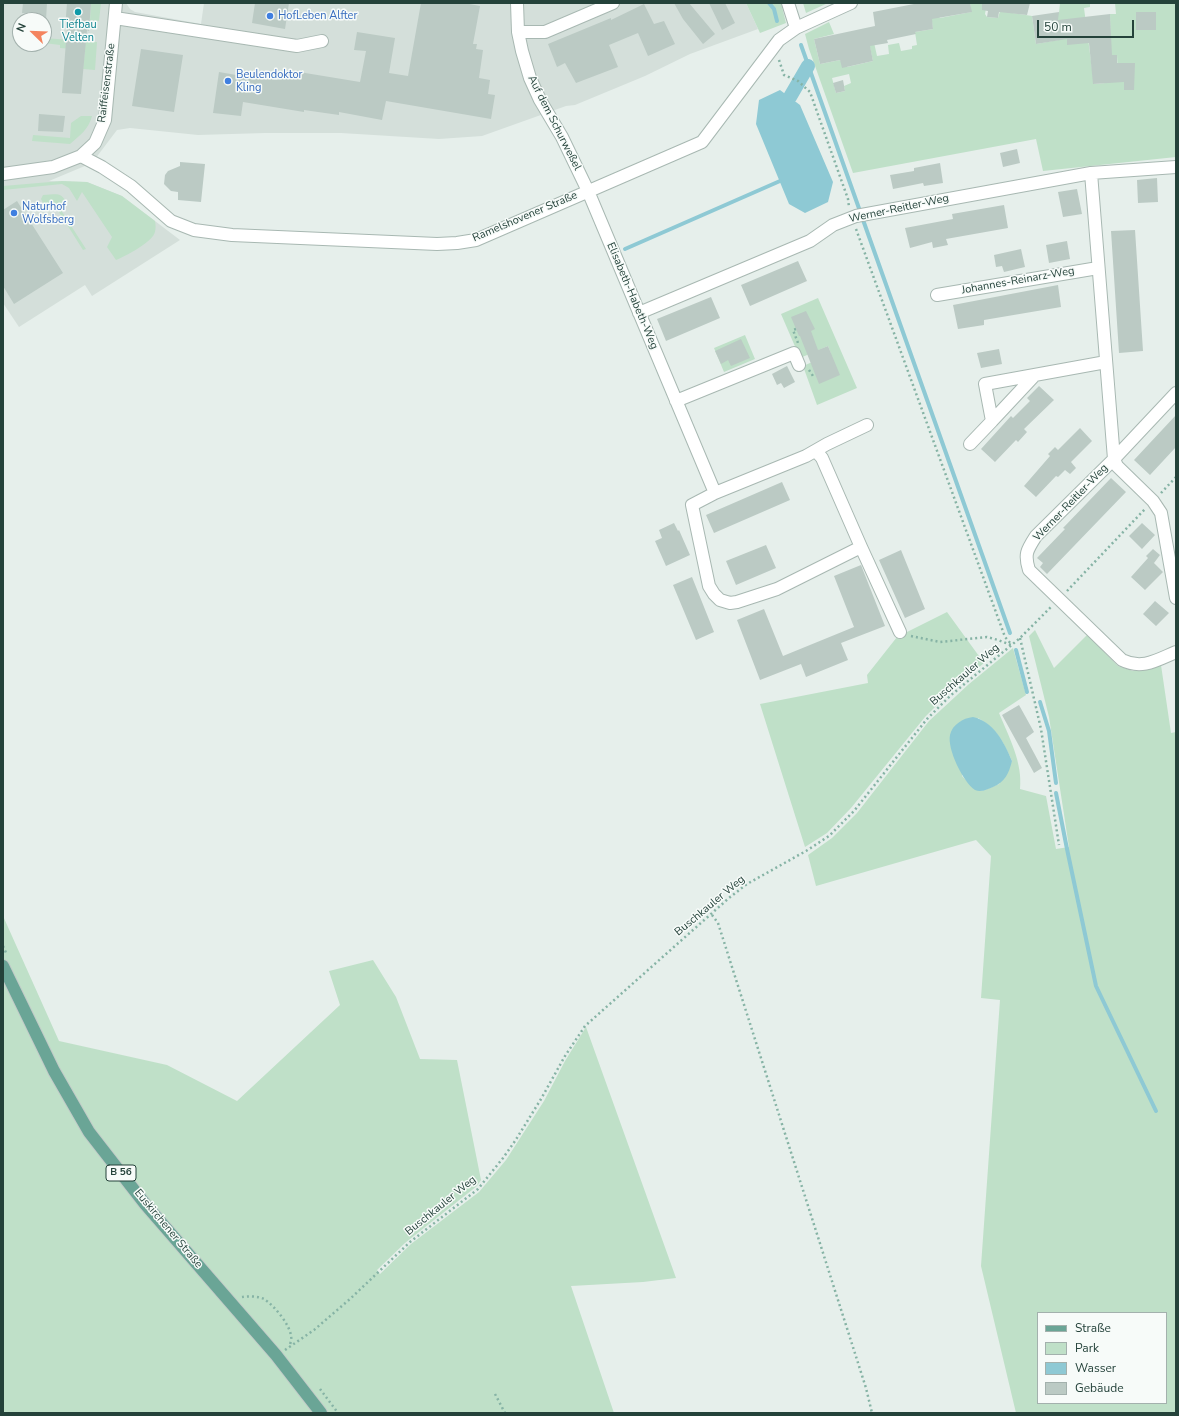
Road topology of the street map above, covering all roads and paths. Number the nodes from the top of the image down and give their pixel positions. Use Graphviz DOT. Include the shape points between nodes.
graph roads {
  1 [pos="116,3"];
  2 [pos="517,3"];
  3 [pos="613,3"];
  4 [pos="788,3"];
  5 [pos="851,3"];
  6 [pos="115,18"];
  7 [pos="796,28"];
  8 [pos="518,32"];
  9 [pos="322,41"];
  10 [pos="774,47"];
  11 [pos="81,156"];
  12 [pos="1176,167"];
  13 [pos="1091,173"];
  14 [pos="3,174"];
  15 [pos="588,191"];
  16 [pos="852,217"];
  17 [pos="1098,268"];
  18 [pos="937,295"];
  19 [pos="639,313"];
  20 [pos="796,329"];
  21 [pos="799,345"];
  22 [pos="1106,362"];
  23 [pos="799,365"];
  24 [pos="1035,375"];
  25 [pos="1176,393"];
  26 [pos="676,401"];
  27 [pos="992,421"];
  28 [pos="867,425"];
  29 [pos="970,444"];
  30 [pos="816,451"];
  31 [pos="1114,459"];
  32 [pos="1176,477"];
  33 [pos="715,493"];
  34 [pos="1154,501"];
  35 [pos="861,547"];
  36 [pos="1176,598"];
  37 [pos="1059,599"];
  38 [pos="900,632"];
  39 [pos="1020,638"];
  40 [pos="1012,645"];
  41 [pos="1176,652"];
  42 [pos="1059,845"];
  43 [pos="712,915"];
  44 [pos="3,946"];
  45 [pos="6,963"];
  46 [pos="246,1303"];
  47 [pos="282,1343"];
  48 [pos="292,1355"];
  49 [pos="316,1385"];
  50 [pos="495,1394"];
  51 [pos="322,1413"];
  52 [pos="338,1413"];
  53 [pos="505,1413"];
  54 [pos="872,1413"];
  1 -- 6 [label="street, Raiffeisenstraße"];
  2 -- 8 [label="street, Auf dem Schurweßel"];
  3 -- 8 [label="street" via="545,32"];
  4 -- 7 [label="street"];
  5 -- 7 [label="street, Ramelshovener Straße"];
  6 -- 9 [label="street" via="297,46"];
  6 -- 11 [label="street, Raiffeisenstraße" via="105,120 95,143"];
  7 -- 10 [label="street, Ramelshovener Straße" via="779,40"];
  8 -- 15 [label="street, Auf dem Schurweßel" via="530,78"];
  10 -- 15 [label="street, Ramelshovener Straße" via="702,142"];
  10 -- 16 [label="path" via="784,75 798,81 810,92"];
  11 -- 14 [label="street, Raiffeisenstraße" via="53,167"];
  11 -- 15 [label="street, Ramelshovener Straße" via="131,186 176,224 194,230 232,235 457,244 476,240"];
  12 -- 13 [label="street, Werner-Reitler-Weg"];
  13 -- 16 [label="street, Werner-Reitler-Weg"];
  13 -- 17 [label="street"];
  15 -- 19 [label="street, Elisabeth-Habeth-Weg"];
  16 -- 19 [label="street, Werner-Reitler-Weg" via="833,225 810,241"];
  16 -- 40 [label="path" via="1005,637"];
  17 -- 18 [label="street, Johannes-Reinarz-Weg"];
  17 -- 22 [label="street"];
  19 -- 26 [label="street, Elisabeth-Habeth-Weg"];
  20 -- 21 [label="path" via="793,330"];
  22 -- 24 [label="street"];
  22 -- 31 [label="street"];
  23 -- 26 [label="street" via="794,353"];
  24 -- 27 [label="street"];
  24 -- 27 [label="street" via="985,384"];
  25 -- 31 [label="street, Werner-Reitler-Weg"];
  26 -- 33 [label="street, Elisabeth-Habeth-Weg"];
  27 -- 29 [label="street"];
  28 -- 30 [label="street"];
  30 -- 33 [label="street"];
  30 -- 35 [label="street" via="822,458"];
  31 -- 34 [label="street" via="1117,466"];
  31 -- 37 [label="street, Werner-Reitler-Weg" via="1036,536 1028,548 1025,558 1029,570"];
  32 -- 34 [label="path, Buschkauler Weg"];
  33 -- 35 [label="street" via="692,505 709,586 720,600 737,602 777,589"];
  34 -- 36 [label="street" via="1161,513"];
  34 -- 37 [label="path, Buschkauler Weg"];
  35 -- 38 [label="street"];
  37 -- 39 [label="path, Buschkauler Weg"];
  37 -- 41 [label="street, Werner-Reitler-Weg" via="1122,660 1137,665 1146,664"];
  38 -- 40 [label="path" via="940,642 987,637"];
  39 -- 40 [label="path, Buschkauler Weg"];
  39 -- 42 [label="path" via="1041,730"];
  40 -- 43 [label="path, Buschkauler Weg" via="950,696 927,719 854,811 829,836 747,884"];
  43 -- 46 [label="path, Buschkauler Weg" via="585,1026 515,1141 478,1189 410,1242 314,1330 290,1346 291,1336 286,1323 272,1306 263,1298 249,1296 241,1298"];
  43 -- 54 [label="path" via="718,923"];
  44 -- 45 [label="path"];
  45 -- 51 [label="main road, Euskirchener Straße / B 56" via="54,1071 89,1132 145,1204 276,1355"];
  47 -- 48 [label="path"];
  49 -- 52 [label="path"];
  50 -- 53 [label="path"];
}
